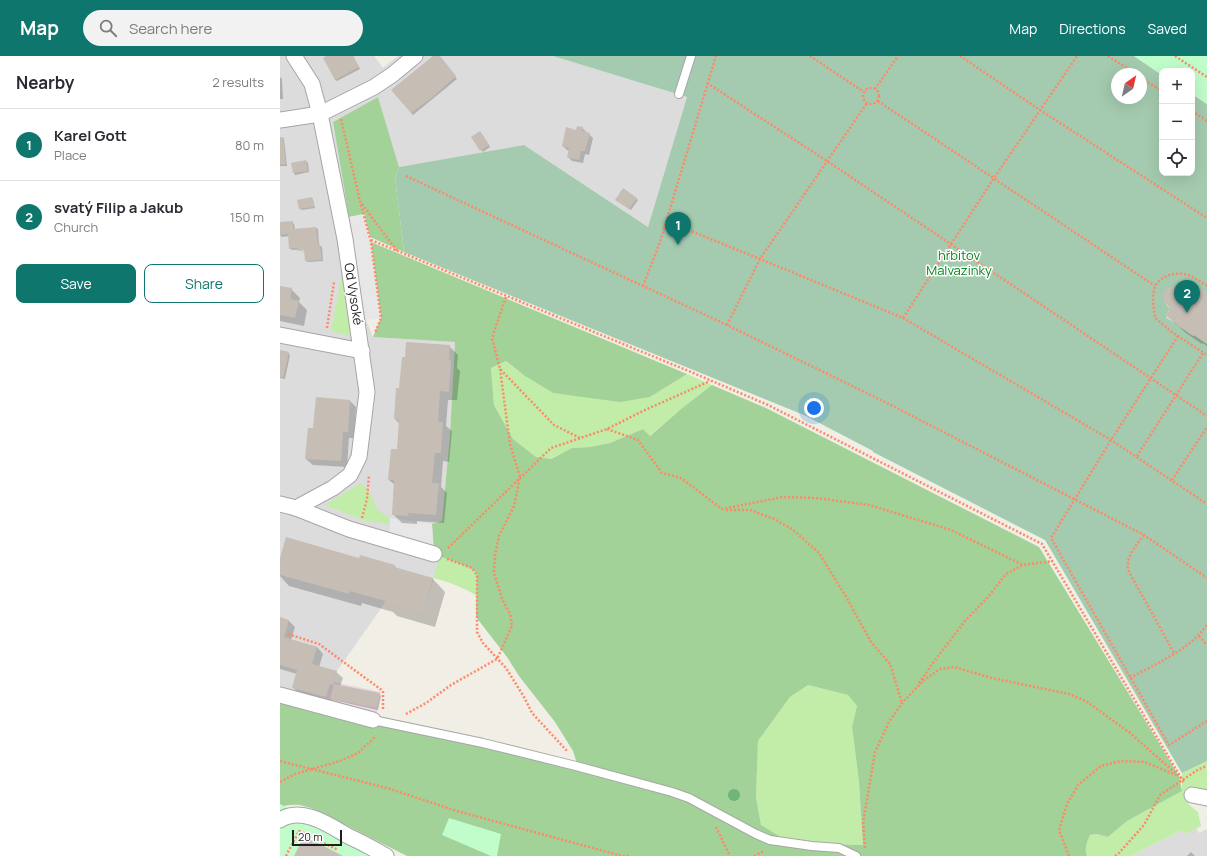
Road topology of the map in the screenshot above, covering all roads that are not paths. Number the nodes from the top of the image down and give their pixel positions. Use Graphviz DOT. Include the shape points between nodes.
graph roads {
  1 [pos="294,56"];
  2 [pos="691,56"];
  3 [pos="410,60"];
  4 [pos="679,94"];
  5 [pos="320,114"];
  6 [pos="280,120"];
  7 [pos="280,335"];
  8 [pos="362,351"];
  9 [pos="280,504"];
  10 [pos="296,508"];
  11 [pos="437,555"];
  12 [pos="280,695"];
  13 [pos="382,721"];
  14 [pos="1192,795"];
  15 [pos="1207,798"];
  16 [pos="280,820"];
  17 [pos="386,856"];
  18 [pos="856,856"];
  1 -- 5 [label="street, Od Vysoké" via="312,84"];
  2 -- 4 [label="lane"];
  3 -- 5 [label="street" via="374,87"];
  5 -- 6 [label="street"];
  5 -- 8 [label="street, Od Vysoké" via="345,239"];
  7 -- 8 [label="street"];
  8 -- 10 [label="street, Od Vysoké" via="367,392 358,457 350,475 333,488"];
  9 -- 10 [label="street"];
  10 -- 11 [label="street" via="349,529"];
  12 -- 13 [label="street"];
  13 -- 18 [label="lane" via="483,742 672,792 770,840 839,848"];
  14 -- 15 [label="street"];
  16 -- 17 [label="street" via="298,815 322,821"];
}
